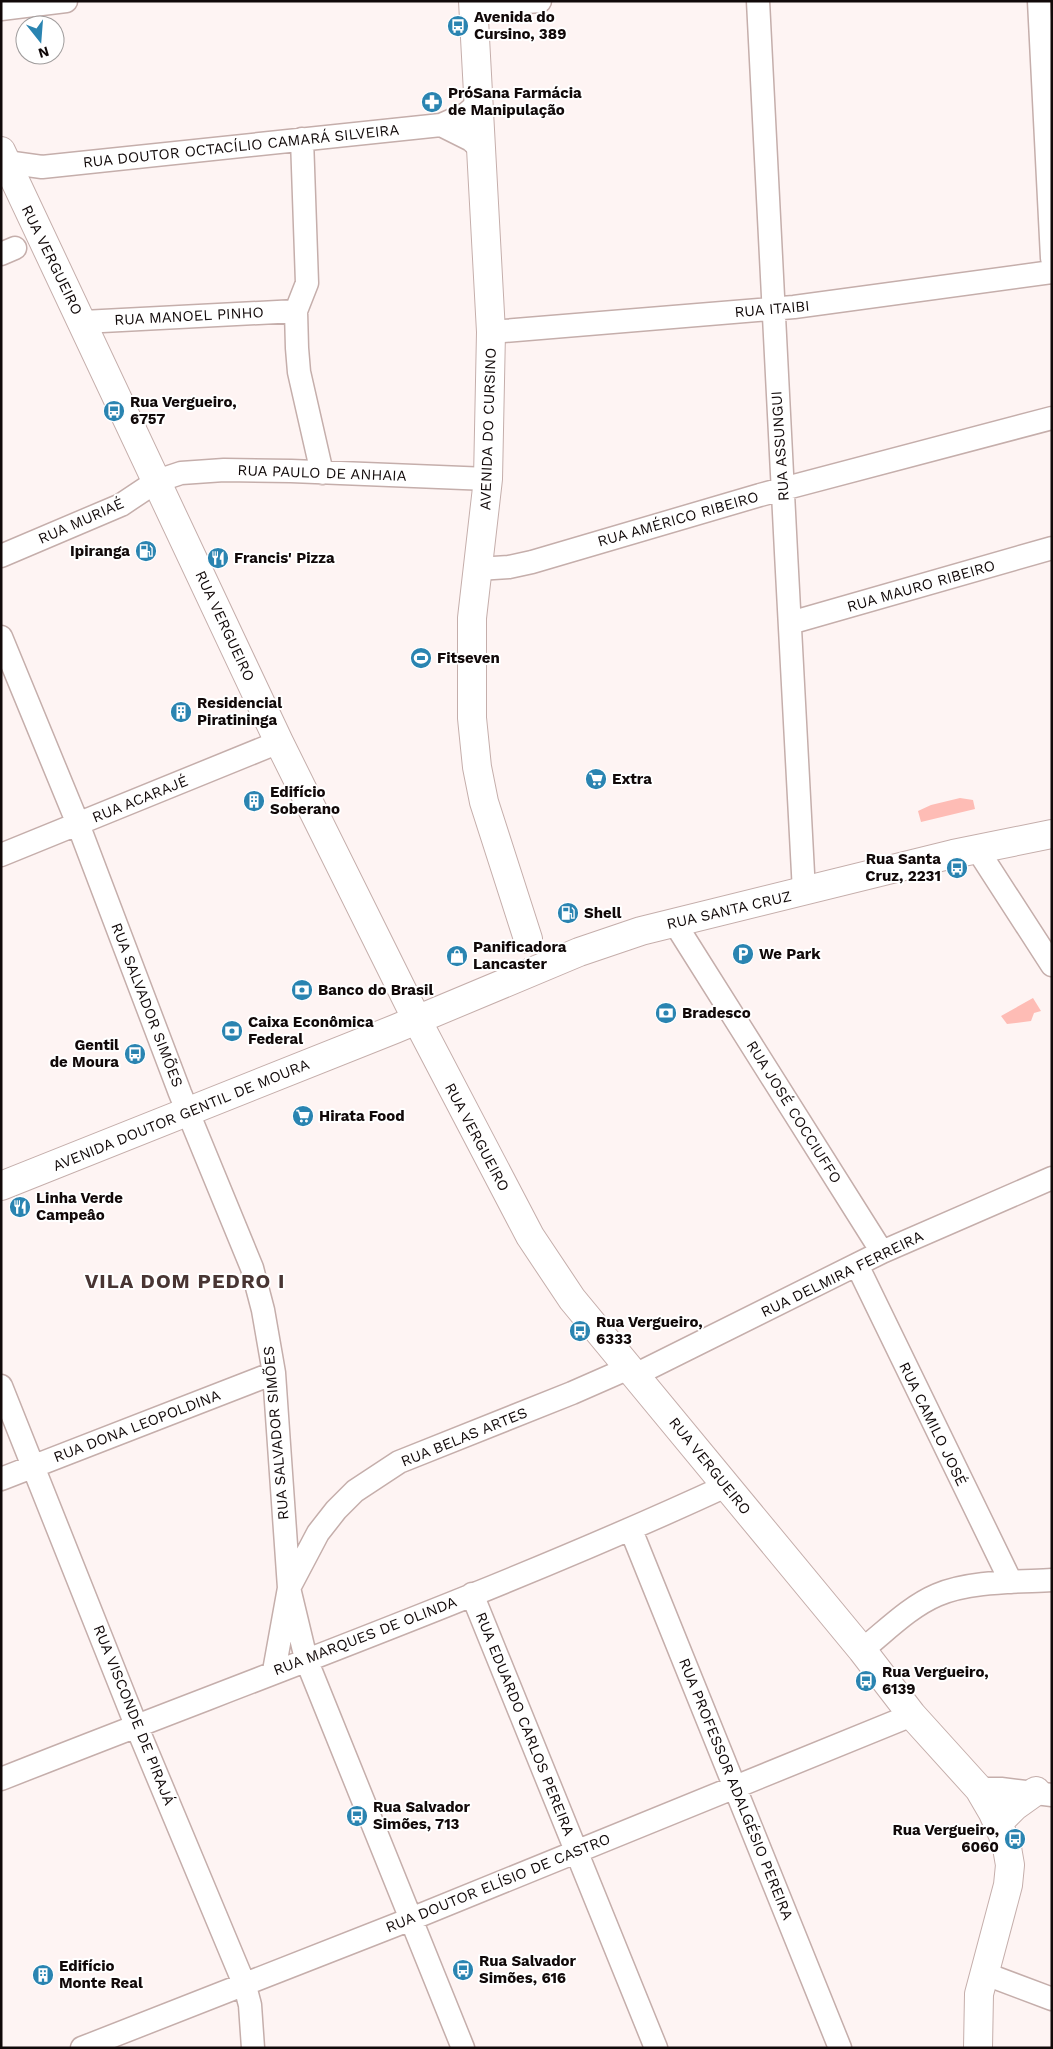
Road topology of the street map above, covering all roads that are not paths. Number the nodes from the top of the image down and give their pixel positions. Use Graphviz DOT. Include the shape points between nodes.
graph roads {
  1 [pos="66,1"];
  2 [pos="540,1"];
  3 [pos="758,1"];
  4 [pos="1039,1"];
  5 [pos="473,3"];
  6 [pos="1,9"];
  7 [pos="480,113"];
  8 [pos="441,125"];
  9 [pos="302,139"];
  10 [pos="482,150"];
  11 [pos="4,157"];
  12 [pos="42,167"];
  13 [pos="19,192"];
  14 [pos="1052,258"];
  15 [pos="1052,272"];
  16 [pos="771,310"];
  17 [pos="296,311"];
  18 [pos="83,322"];
  19 [pos="491,332"];
  20 [pos="1052,418"];
  21 [pos="322,473"];
  22 [pos="488,479"];
  23 [pos="157,481"];
  24 [pos="784,490"];
  25 [pos="1052,548"];
  26 [pos="1,556"];
  27 [pos="478,569"];
  28 [pos="790,623"];
  29 [pos="1,637"];
  30 [pos="279,742"];
  31 [pos="78,824"];
  32 [pos="1052,834"];
  33 [pos="977,849"];
  34 [pos="1,856"];
  35 [pos="804,892"];
  36 [pos="674,922"];
  37 [pos="528,939"];
  38 [pos="579,952"];
  39 [pos="1052,966"];
  40 [pos="494,986"];
  41 [pos="416,1020"];
  42 [pos="188,1112"];
  43 [pos="1052,1178"];
  44 [pos="1,1186"];
  45 [pos="882,1252"];
  46 [pos="857,1265"];
  47 [pos="632,1371"];
  48 [pos="274,1373"];
  49 [pos="1,1386"];
  50 [pos="34,1466"];
  51 [pos="1,1479"];
  52 [pos="726,1486"];
  53 [pos="630,1530"];
  54 [pos="285,1532"];
  55 [pos="318,1534"];
  56 [pos="1052,1580"];
  57 [pos="1010,1582"];
  58 [pos="289,1588"];
  59 [pos="472,1594"];
  60 [pos="862,1650"];
  61 [pos="306,1659"];
  62 [pos="274,1672"];
  63 [pos="912,1715"];
  64 [pos="136,1725"];
  65 [pos="1,1778"];
  66 [pos="736,1788"];
  67 [pos="979,1789"];
  68 [pos="1044,1793"];
  69 [pos="998,1823"];
  70 [pos="577,1851"];
  71 [pos="411,1919"];
  72 [pos="982,1973"];
  73 [pos="245,1986"];
  74 [pos="1052,1999"];
  75 [pos="460,2046"];
  76 [pos="82,2048"];
  77 [pos="253,2048"];
  78 [pos="656,2048"];
  79 [pos="840,2048"];
  80 [pos="978,2048"];
  1 -- 6 [label="street"];
  2 -- 5 [label="street"];
  3 -- 16 [label="street, RUA ASSUNGUI"];
  4 -- 14 [label="street"];
  5 -- 7 [label="main road, AVENIDA DO CURSINO"];
  7 -- 8 [label="street, RUA DOUTOR OCTACÍLIO CAMARÁ SILVEIRA" via="466,114"];
  7 -- 10 [label="main road, AVENIDA DO CURSINO"];
  8 -- 9 [label="street, RUA DOUTOR OCTACÍLIO CAMARÁ SILVEIRA"];
  8 -- 10 [label="street" via="471,140"];
  9 -- 12 [label="street, RUA DOUTOR OCTACÍLIO CAMARÁ SILVEIRA"];
  9 -- 17 [label="street" via="308,283"];
  10 -- 19 [label="main road, AVENIDA DO CURSINO"];
  11 -- 12 [label="street, RUA DOUTOR OCTACÍLIO CAMARÁ SILVEIRA"];
  11 -- 13 [label="main road, RUA VERGUEIRO"];
  12 -- 13 [label="street" via="26,178"];
  13 -- 18 [label="main road, RUA VERGUEIRO"];
  15 -- 16 [label="street, RUA ITAIBI"];
  16 -- 19 [label="street, RUA ITAIBI"];
  16 -- 24 [label="street, RUA ASSUNGUI"];
  17 -- 18 [label="street, RUA MANOEL PINHO"];
  17 -- 21 [label="street" via="299,372"];
  18 -- 23 [label="main road, RUA VERGUEIRO"];
  19 -- 22 [label="main road, AVENIDA DO CURSINO"];
  20 -- 24 [label="street, RUA AMÉRICO RIBEIRO"];
  21 -- 22 [label="street, RUA PAULO DE ANHAIA"];
  21 -- 23 [label="street, RUA PAULO DE ANHAIA" via="201,471"];
  22 -- 27 [label="main road, AVENIDA DO CURSINO"];
  23 -- 26 [label="street, RUA MURIAÉ" via="121,505"];
  23 -- 30 [label="main road, RUA VERGUEIRO"];
  24 -- 27 [label="street, RUA AMÉRICO RIBEIRO" via="532,562"];
  24 -- 28 [label="street, RUA ASSUNGUI"];
  25 -- 28 [label="street, RUA MAURO RIBEIRO"];
  27 -- 37 [label="main road, AVENIDA DO CURSINO" via="470,660 477,767 487,811"];
  28 -- 35 [label="street, RUA ASSUNGUI"];
  29 -- 31 [label="street, RUA SALVADOR SIMÕES"];
  30 -- 31 [label="street, RUA ACARAJÉ"];
  30 -- 41 [label="main road, RUA VERGUEIRO"];
  31 -- 34 [label="street, RUA ACARAJÉ"];
  31 -- 42 [label="street, RUA SALVADOR SIMÕES"];
  32 -- 33 [label="main road, RUA SANTA CRUZ"];
  33 -- 35 [label="main road, RUA SANTA CRUZ"];
  33 -- 39 [label="street"];
  35 -- 36 [label="main road, RUA SANTA CRUZ"];
  36 -- 38 [label="main road, RUA SANTA CRUZ"];
  36 -- 45 [label="street, RUA JOSÉ COCCIUFFO"];
  37 -- 38 [label="main road"];
  37 -- 40 [label="main road" via="509,972"];
  38 -- 40 [label="main road, RUA SANTA CRUZ"];
  40 -- 41 [label="main road, RUA SANTA CRUZ"];
  41 -- 42 [label="main road, AVENIDA DOUTOR GENTIL DE MOURA"];
  41 -- 47 [label="main road, RUA VERGUEIRO" via="530,1236 572,1299"];
  42 -- 44 [label="main road, AVENIDA DOUTOR GENTIL DE MOURA"];
  42 -- 48 [label="street, RUA SALVADOR SIMÕES" via="252,1268"];
  43 -- 45 [label="street, RUA DELMIRA FERREIRA"];
  45 -- 46 [label="street, RUA DELMIRA FERREIRA"];
  46 -- 47 [label="street, RUA DELMIRA FERREIRA"];
  46 -- 57 [label="street, RUA CAMILO JOSÉ"];
  47 -- 52 [label="main road, RUA VERGUEIRO"];
  47 -- 55 [label="street, RUA BELAS ARTES" via="399,1462 355,1491"];
  48 -- 50 [label="street, RUA DONA LEOPOLDINA"];
  48 -- 54 [label="street, RUA SALVADOR SIMÕES"];
  49 -- 50 [label="street, RUA VISCONDE DE PIRAJÁ"];
  50 -- 51 [label="street, RUA DONA LEOPOLDINA"];
  50 -- 64 [label="street, RUA VISCONDE DE PIRAJÁ"];
  52 -- 53 [label="street, RUA MARQUES DE OLINDA"];
  52 -- 60 [label="main road, RUA VERGUEIRO"];
  53 -- 59 [label="street, RUA MARQUES DE OLINDA"];
  53 -- 66 [label="street, RUA PROFESSOR ADALGÉSIO PEREIRA"];
  54 -- 55 [label="street" via="300,1537"];
  54 -- 58 [label="street, RUA SALVADOR SIMÕES"];
  55 -- 58 [label="street, RUA BELAS ARTES"];
  56 -- 57 [label="street"];
  57 -- 60 [label="street" via="959,1588 937,1595"];
  58 -- 61 [label="street, RUA SALVADOR SIMÕES"];
  58 -- 62 [label="street, RUA SALVADOR SIMÕES"];
  59 -- 61 [label="street, RUA MARQUES DE OLINDA"];
  59 -- 70 [label="street, RUA EDUARDO CARLOS PEREIRA"];
  60 -- 63 [label="main road, RUA VERGUEIRO"];
  61 -- 62 [label="street, RUA MARQUES DE OLINDA"];
  61 -- 71 [label="street, RUA SALVADOR SIMÕES"];
  62 -- 64 [label="street, RUA MARQUES DE OLINDA"];
  63 -- 66 [label="street, RUA DOUTOR ELÍSIO DE CASTRO"];
  63 -- 67 [label="main road, RUA VERGUEIRO"];
  64 -- 65 [label="street, RUA MARQUES DE OLINDA"];
  64 -- 73 [label="street, RUA VISCONDE DE PIRAJÁ"];
  66 -- 70 [label="street, RUA DOUTOR ELÍSIO DE CASTRO"];
  66 -- 79 [label="street, RUA PROFESSOR ADALGÉSIO PEREIRA"];
  67 -- 68 [label="street"];
  67 -- 69 [label="main road, RUA VERGUEIRO"];
  68 -- 69 [label="main road" via="1014,1806"];
  69 -- 72 [label="main road, RUA VERGUEIRO" via="1008,1850 1008,1885"];
  70 -- 71 [label="street, RUA DOUTOR ELÍSIO DE CASTRO"];
  70 -- 78 [label="street, RUA EDUARDO CARLOS PEREIRA"];
  71 -- 73 [label="street, RUA DOUTOR ELÍSIO DE CASTRO"];
  71 -- 75 [label="street, RUA SALVADOR SIMÕES"];
  72 -- 74 [label="street"];
  72 -- 80 [label="main road, RUA VERGUEIRO"];
  73 -- 76 [label="street, RUA DOUTOR ELÍSIO DE CASTRO"];
  73 -- 77 [label="street, RUA VISCONDE DE PIRAJÁ"];
}
